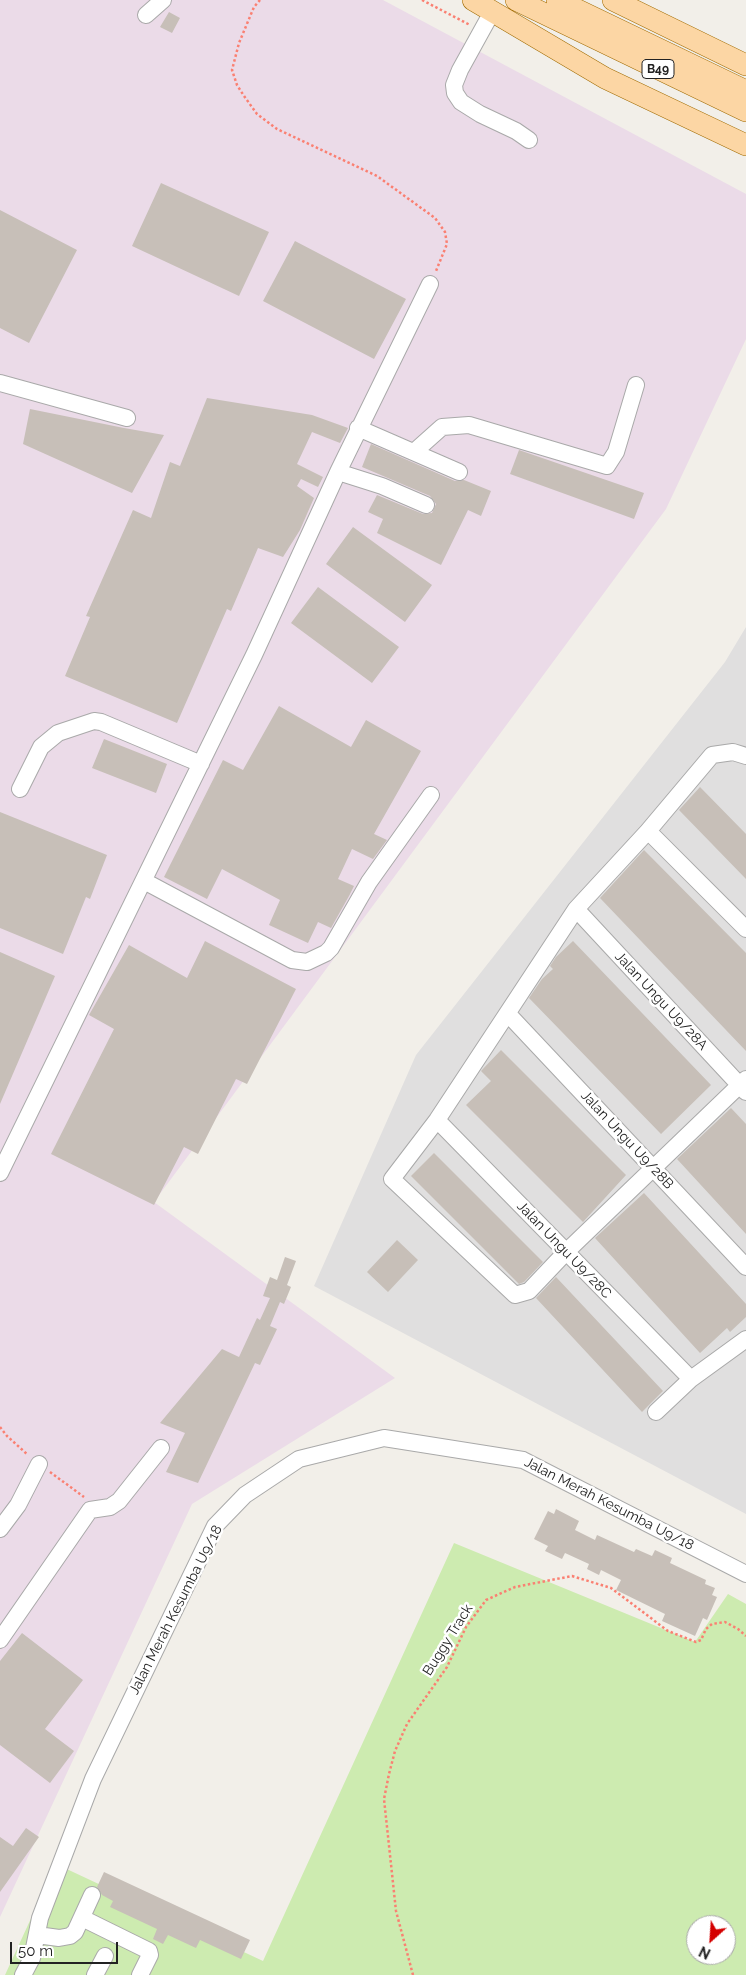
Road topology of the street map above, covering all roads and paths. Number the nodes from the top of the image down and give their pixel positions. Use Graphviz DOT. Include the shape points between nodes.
graph roads {
  1 [pos="163,0"];
  2 [pos="260,0"];
  3 [pos="422,0"];
  4 [pos="474,0"];
  5 [pos="516,0"];
  6 [pos="557,0"];
  7 [pos="613,0"];
  8 [pos="146,15"];
  9 [pos="573,19"];
  10 [pos="486,21"];
  11 [pos="746,65"];
  12 [pos="746,91"];
  13 [pos="746,111"];
  14 [pos="528,140"];
  15 [pos="746,145"];
  16 [pos="430,284"];
  17 [pos="0,383"];
  18 [pos="636,386"];
  19 [pos="127,418"];
  20 [pos="358,428"];
  21 [pos="414,452"];
  22 [pos="338,472"];
  23 [pos="459,472"];
  24 [pos="426,506"];
  25 [pos="746,756"];
  26 [pos="201,764"];
  27 [pos="20,789"];
  28 [pos="431,795"];
  29 [pos="648,831"];
  30 [pos="144,880"];
  31 [pos="576,910"];
  32 [pos="746,929"];
  33 [pos="508,1014"];
  34 [pos="744,1086"];
  35 [pos="437,1120"];
  36 [pos="653,1168"];
  37 [pos="0,1173"];
  38 [pos="566,1252"];
  39 [pos="746,1267"];
  40 [pos="746,1339"];
  41 [pos="691,1379"];
  42 [pos="656,1412"];
  43 [pos="162,1448"];
  44 [pos="40,1464"];
  45 [pos="0,1529"];
  46 [pos="746,1574"];
  47 [pos="746,1636"];
  48 [pos="0,1640"];
  49 [pos="92,1895"];
  50 [pos="82,1918"];
  51 [pos="37,1935"];
  52 [pos="105,1956"];
  53 [pos="32,1958"];
  54 [pos="23,1975"];
  55 [pos="35,1975"];
  56 [pos="95,1975"];
  57 [pos="140,1975"];
  58 [pos="413,1975"];
  1 -- 8 [label="street"];
  2 -- 16 [label="path" via="239,43 232,70 237,85 266,122 377,176 435,218 445,232 447,244"];
  3 -- 10 [label="path" via="448,15"];
  4 -- 10 [label="main road"];
  5 -- 9 [label="main road, B49"];
  6 -- 9 [label="main road, B49"];
  7 -- 11 [label="main road"];
  9 -- 12 [label="main road, B49"];
  9 -- 13 [label="main road, B49"];
  10 -- 14 [label="street" via="460,70 454,85 455,94 480,114"];
  10 -- 15 [label="main road"];
  16 -- 20 [label="street"];
  17 -- 19 [label="street"];
  18 -- 21 [label="street" via="616,452 607,466 469,426 442,427"];
  20 -- 21 [label="street"];
  20 -- 22 [label="street"];
  21 -- 23 [label="street"];
  22 -- 24 [label="street" via="382,486"];
  22 -- 26 [label="street"];
  25 -- 29 [label="street" via="733,752 712,756"];
  26 -- 27 [label="street" via="94,721 58,733 41,747"];
  26 -- 30 [label="street"];
  28 -- 30 [label="street" via="368,882 331,948 307,962 292,960"];
  29 -- 31 [label="street"];
  29 -- 32 [label="street"];
  30 -- 37 [label="street"];
  31 -- 33 [label="street"];
  31 -- 34 [label="street, Jalan Ungu U9/28A"];
  33 -- 35 [label="street"];
  33 -- 36 [label="street, Jalan Ungu U9/28B"];
  34 -- 36 [label="street"];
  35 -- 38 [label="street, Jalan Ungu U9/28C"];
  35 -- 38 [label="street" via="392,1179 515,1296 529,1291"];
  36 -- 38 [label="street"];
  36 -- 39 [label="street, Jalan Ungu U9/28B"];
  38 -- 41 [label="street, Jalan Ungu U9/28C"];
  40 -- 41 [label="street"];
  41 -- 42 [label="street"];
  43 -- 48 [label="street" via="119,1501 110,1507 90,1510"];
  44 -- 45 [label="street" via="18,1505"];
  46 -- 51 [label="street, Jalan Merah Kesumba U9/18" via="523,1460 384,1438 300,1459 245,1495 216,1526 93,1778 40,1918"];
  47 -- 58 [label="path, Buggy Track" via="725,1622 712,1624 696,1642 668,1630 610,1588 572,1576 515,1587 486,1600 466,1627 447,1667 407,1724 395,1751 384,1799 396,1910"];
  49 -- 50 [label="street"];
  50 -- 51 [label="street" via="70,1936"];
  50 -- 57 [label="street" via="149,1951"];
  51 -- 53 [label="street, Jalan Merah Kesumba U9/18"];
  52 -- 56 [label="street"];
  53 -- 54 [label="street"];
  53 -- 55 [label="street"];
}
